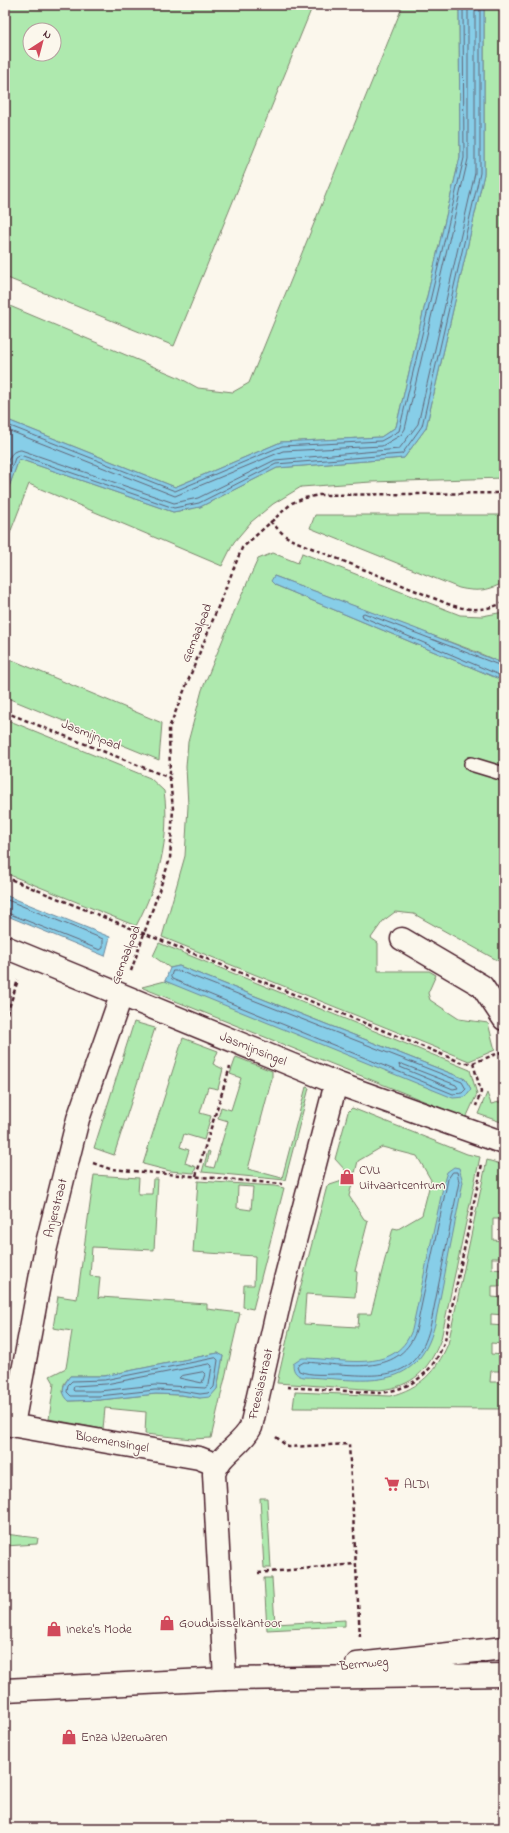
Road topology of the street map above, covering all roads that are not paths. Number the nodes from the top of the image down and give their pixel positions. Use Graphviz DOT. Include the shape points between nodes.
graph roads {
  1 [pos="471,764"];
  2 [pos="504,774"];
  3 [pos="402,939"];
  4 [pos="5,947"];
  5 [pos="121,996"];
  6 [pos="504,1019"];
  7 [pos="336,1083"];
  8 [pos="496,1140"];
  9 [pos="9,1425"];
  10 [pos="217,1465"];
  11 [pos="504,1648"];
  12 [pos="504,1675"];
  13 [pos="225,1679"];
  14 [pos="5,1690"];
  1 -- 2 [label="lane"];
  3 -- 6 [label="street" via="482,986"];
  4 -- 5 [label="street, Jasmijnsingel"];
  5 -- 7 [label="street, Jasmijnsingel"];
  5 -- 9 [label="street, Anjerstraat" via="78,1119 46,1247"];
  7 -- 8 [label="street, Jasmijnsingel"];
  7 -- 10 [label="street, Freesiastraat" via="281,1295 251,1427 246,1436"];
  9 -- 10 [label="street, Bloemensingel" via="199,1458"];
  10 -- 13 [label="street" via="214,1474"];
  11 -- 13 [label="street, Bermweg"];
  12 -- 13 [label="street, Bermweg"];
  13 -- 14 [label="street, Bermweg"];
}
